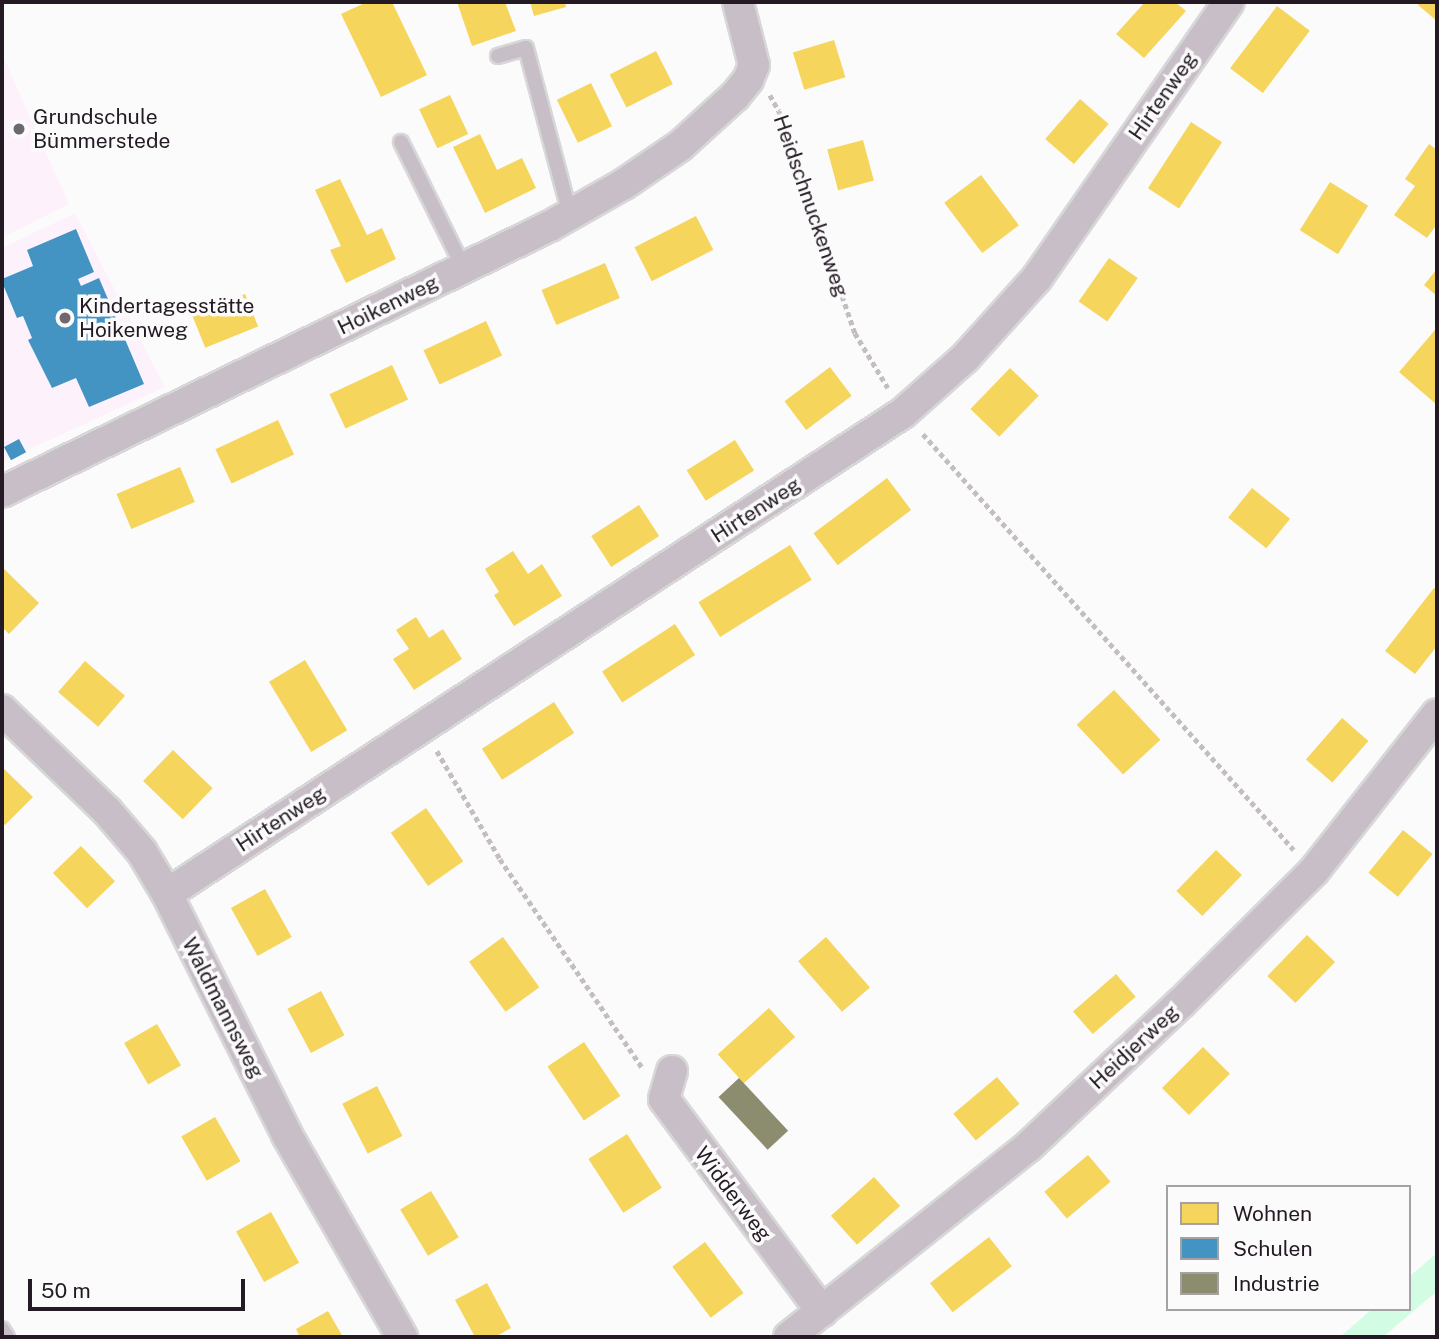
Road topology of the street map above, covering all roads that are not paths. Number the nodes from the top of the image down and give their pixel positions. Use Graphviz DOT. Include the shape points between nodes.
graph roads {
  1 [pos="738,2"];
  2 [pos="1229,2"];
  3 [pos="498,56"];
  4 [pos="401,142"];
  5 [pos="570,215"];
  6 [pos="464,269"];
  7 [pos="2,492"];
  8 [pos="2,710"];
  9 [pos="1437,714"];
  10 [pos="167,894"];
  11 [pos="668,1085"];
  12 [pos="822,1312"];
  13 [pos="2,1329"];
  14 [pos="7,1337"];
  15 [pos="402,1337"];
  16 [pos="789,1337"];
  1 -- 5 [label="street, Hoikenweg" via="754,65 748,80 680,146"];
  2 -- 10 [label="street, Hirtenweg" via="1037,278 965,358 903,413"];
  3 -- 5 [label="lane" via="526,48"];
  4 -- 6 [label="lane"];
  5 -- 6 [label="street, Hoikenweg"];
  6 -- 7 [label="street, Hoikenweg"];
  8 -- 10 [label="street, Waldmannsweg" via="107,811 142,852"];
  9 -- 12 [label="street, Heidjerweg" via="1314,871 1181,1003 1028,1147"];
  10 -- 15 [label="street, Waldmannsweg" via="287,1135"];
  11 -- 12 [label="street, Widderweg"];
  12 -- 16 [label="street, Heidjerweg"];
  13 -- 14 [label="lane"];
}
